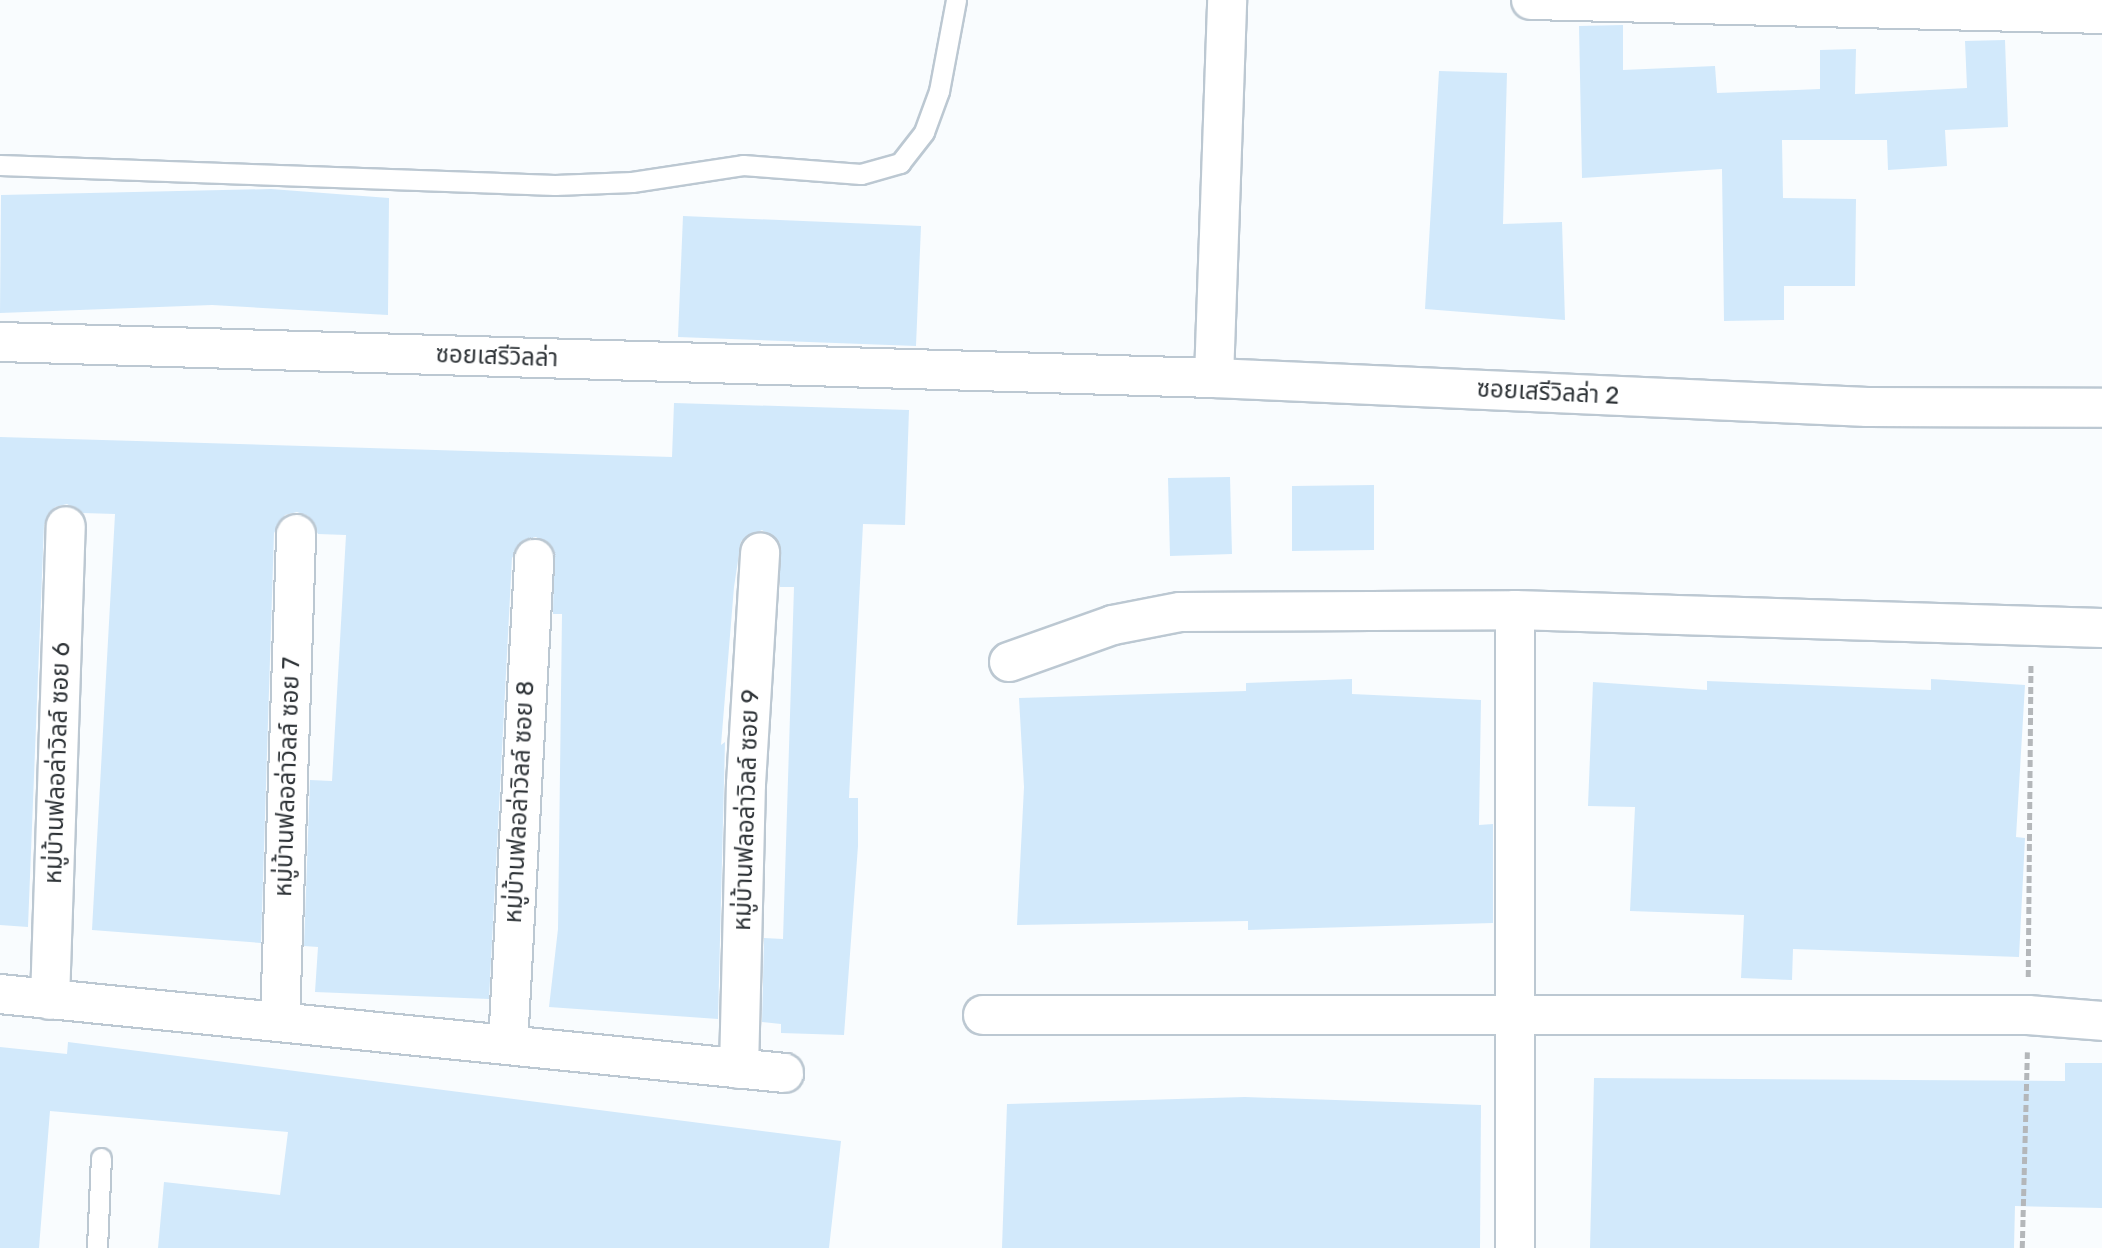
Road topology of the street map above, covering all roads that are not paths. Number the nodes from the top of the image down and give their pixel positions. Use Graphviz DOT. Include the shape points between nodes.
graph roads {
  1 [pos="956,0"];
  2 [pos="1227,0"];
  3 [pos="1531,0"];
  4 [pos="1670,1"];
  5 [pos="2102,14"];
  6 [pos="0,165"];
  7 [pos="0,342"];
  8 [pos="993,372"];
  9 [pos="1214,378"];
  10 [pos="2102,408"];
  11 [pos="66,526"];
  12 [pos="296,534"];
  13 [pos="760,552"];
  14 [pos="534,559"];
  15 [pos="1515,610"];
  16 [pos="2102,628"];
  17 [pos="1009,662"];
  18 [pos="0,994"];
  19 [pos="50,1000"];
  20 [pos="983,1015"];
  21 [pos="1513,1019"];
  22 [pos="280,1020"];
  23 [pos="2102,1021"];
  24 [pos="508,1044"];
  25 [pos="739,1069"];
  26 [pos="784,1073"];
  27 [pos="101,1158"];
  28 [pos="97,1248"];
  29 [pos="1516,1248"];
  1 -- 6 [label="lane" via="939,91 924,132 900,163 861,174 743,165 632,182 555,184"];
  2 -- 9 [label="street"];
  3 -- 4 [label="street"];
  4 -- 5 [label="street"];
  7 -- 8 [label="street, ซอยเสรีวิลล่า"];
  8 -- 9 [label="street, ซอยเสรีวิลล่า 2"];
  9 -- 10 [label="street, ซอยเสรีวิลล่า 2" via="1867,407"];
  11 -- 19 [label="street, หมู่บ้านฟลอล่าวิลล์ ซอย 6"];
  12 -- 22 [label="street, หมู่บ้านฟลอล่าวิลล์ ซอย 7"];
  13 -- 25 [label="street, หมู่บ้านฟลอล่าวิลล์ ซอย 9" via="746,783"];
  14 -- 24 [label="street, หมู่บ้านฟลอล่าวิลล์ ซอย 8"];
  15 -- 16 [label="street"];
  15 -- 17 [label="street" via="1150,615"];
  15 -- 21 [label="street"];
  18 -- 19 [label="street"];
  19 -- 22 [label="street"];
  20 -- 21 [label="street"];
  21 -- 23 [label="street" via="2028,1015"];
  21 -- 29 [label="street"];
  22 -- 24 [label="street"];
  24 -- 25 [label="street"];
  25 -- 26 [label="street"];
  27 -- 28 [label="lane"];
}
